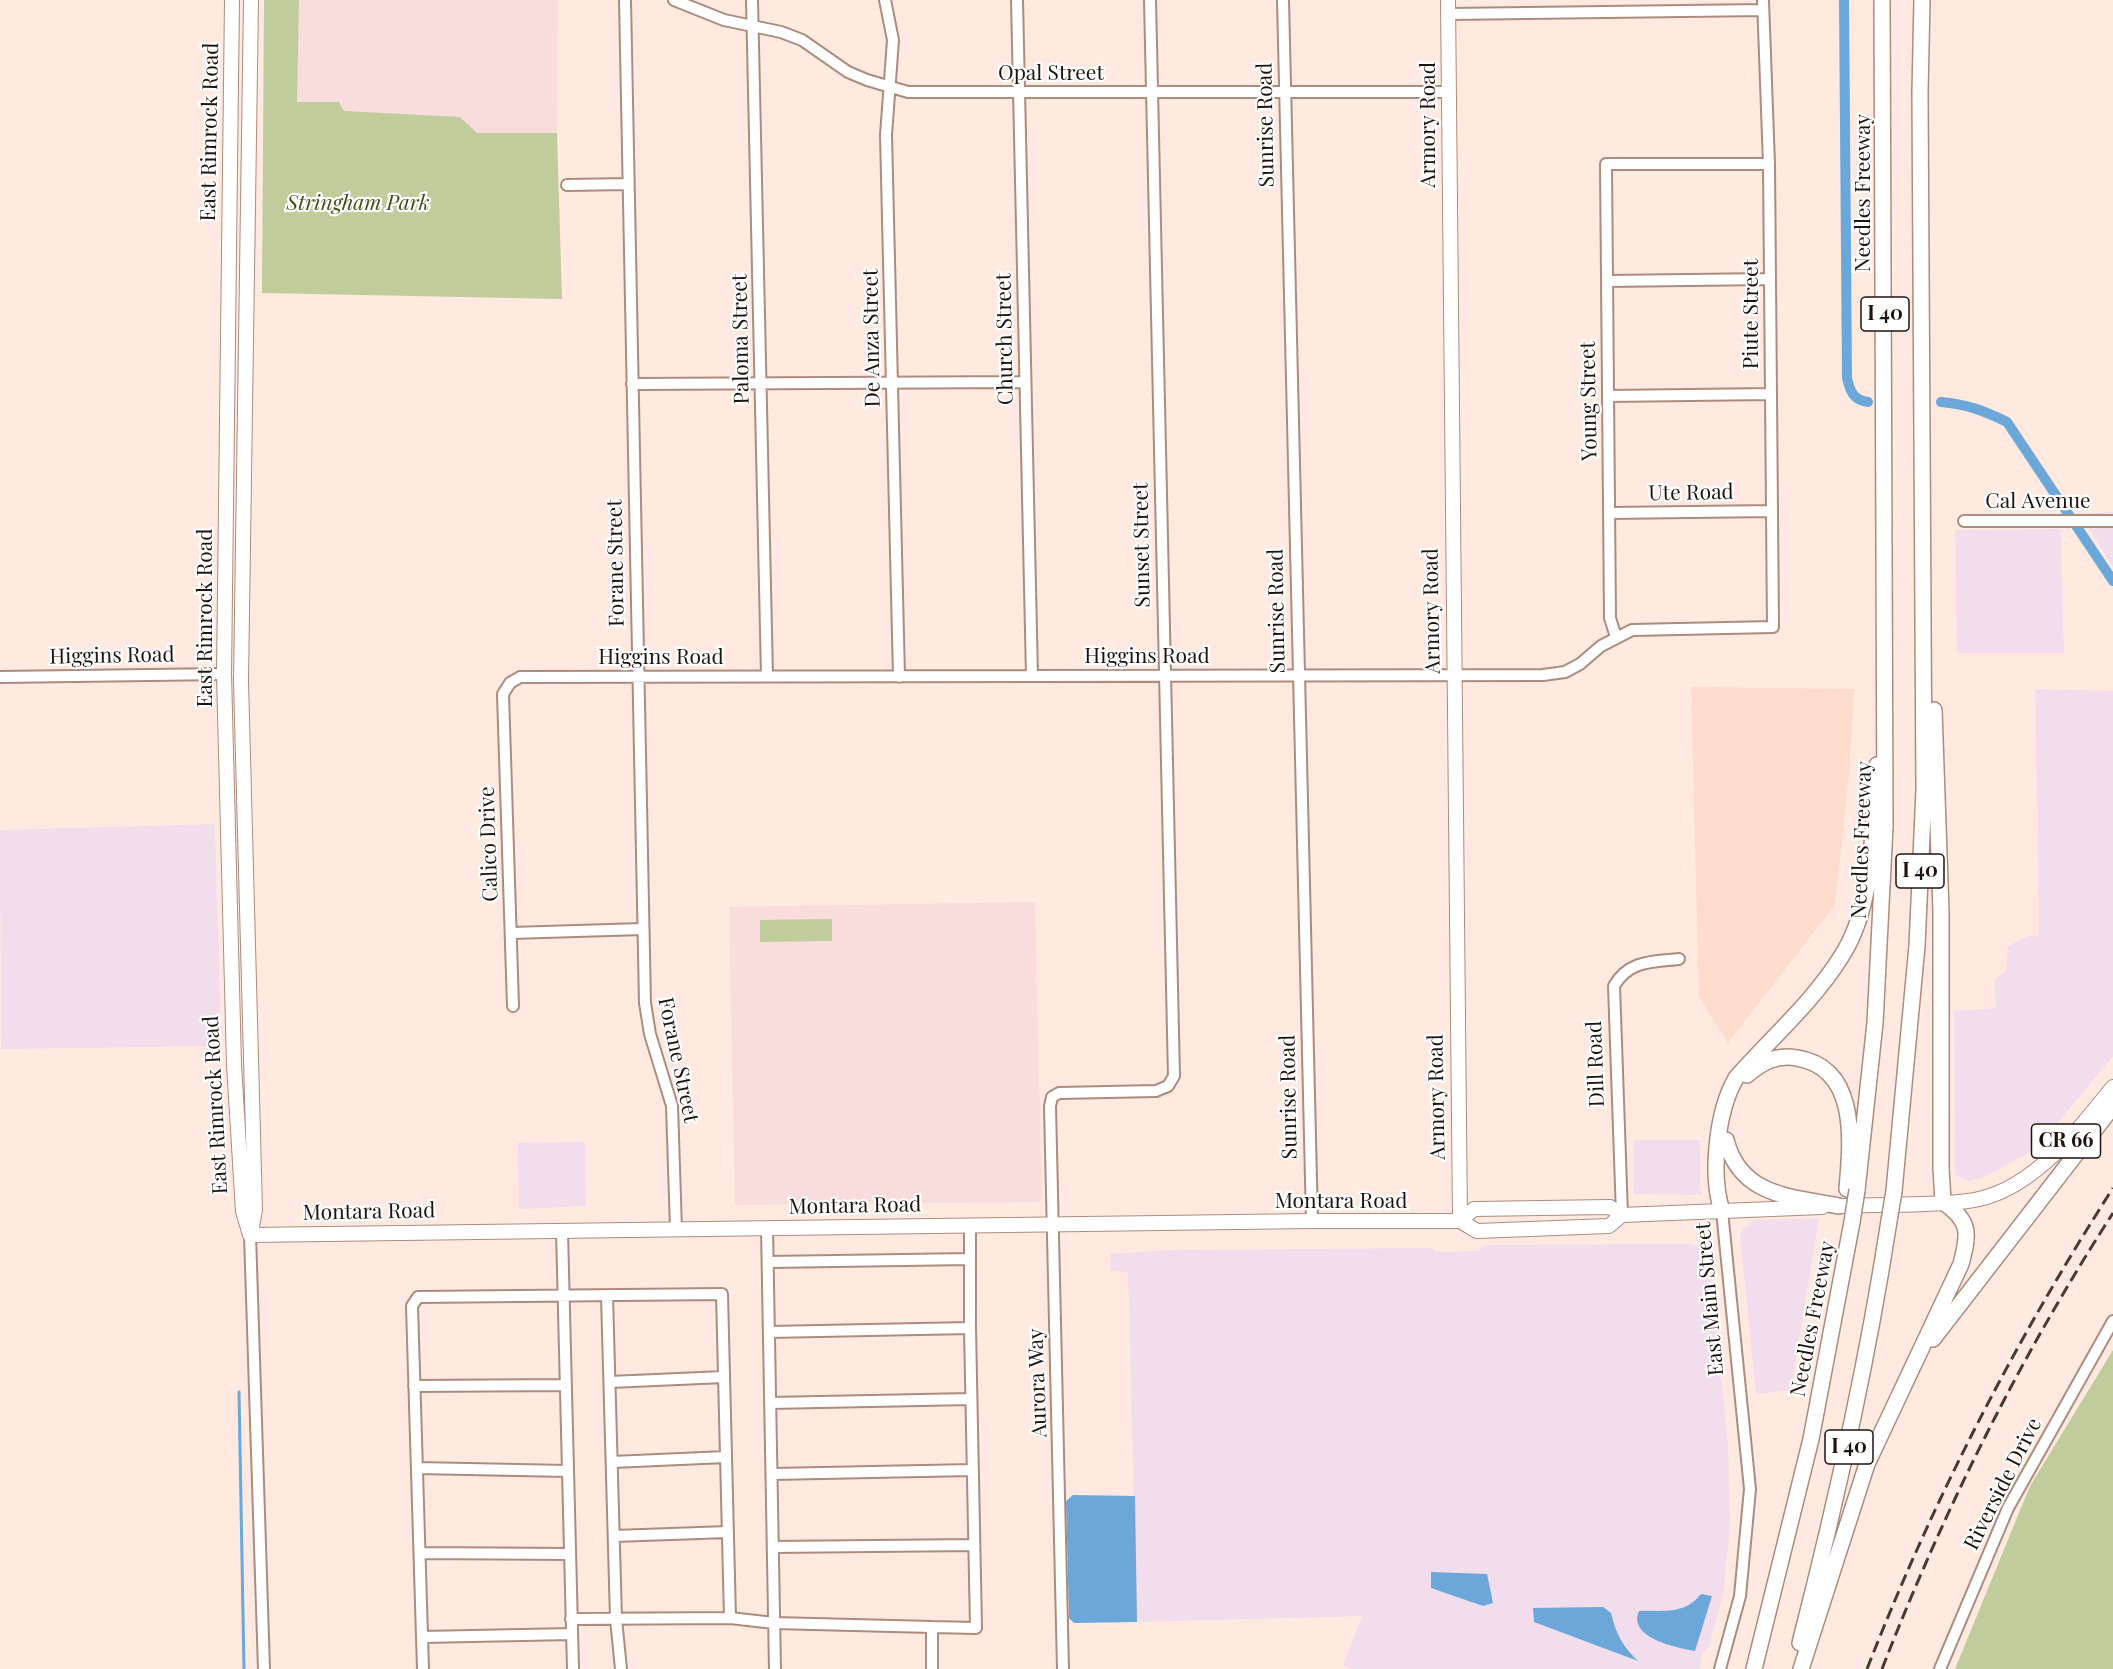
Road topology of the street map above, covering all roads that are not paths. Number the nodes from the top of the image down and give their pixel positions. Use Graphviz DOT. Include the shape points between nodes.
graph roads {
  1 [pos="232,0"];
  2 [pos="251,0"];
  3 [pos="624,0"];
  4 [pos="674,0"];
  5 [pos="752,0"];
  6 [pos="885,0"];
  7 [pos="1017,0"];
  8 [pos="1150,0"];
  9 [pos="1283,0"];
  10 [pos="1882,0"];
  11 [pos="1922,0"];
  12 [pos="1763,5"];
  13 [pos="1448,7"];
  14 [pos="753,26"];
  15 [pos="889,87"];
  16 [pos="1019,92"];
  17 [pos="1151,92"];
  18 [pos="1285,92"];
  19 [pos="1448,92"];
  20 [pos="1769,164"];
  21 [pos="628,184"];
  22 [pos="567,185"];
  23 [pos="1770,279"];
  24 [pos="1607,281"];
  25 [pos="1025,382"];
  26 [pos="761,383"];
  27 [pos="893,383"];
  28 [pos="632,384"];
  29 [pos="1771,394"];
  30 [pos="1608,396"];
  31 [pos="1773,511"];
  32 [pos="1609,513"];
  33 [pos="1964,521"];
  34 [pos="2113,521"];
  35 [pos="1923,551"];
  36 [pos="1773,627"];
  37 [pos="1886,628"];
  38 [pos="1617,636"];
  39 [pos="224,674"];
  40 [pos="1164,674"];
  41 [pos="1298,675"];
  42 [pos="1454,675"];
  43 [pos="637,676"];
  44 [pos="767,676"];
  45 [pos="1032,676"];
  46 [pos="0,677"];
  47 [pos="899,677"];
  48 [pos="510,682"];
  49 [pos="643,930"];
  50 [pos="511,933"];
  51 [pos="1679,959"];
  52 [pos="513,1006"];
  53 [pos="2113,1087"];
  54 [pos="1052,1097"];
  55 [pos="2113,1101"];
  56 [pos="1726,1140"];
  57 [pos="1852,1191"];
  58 [pos="1943,1202"];
  59 [pos="1839,1206"];
  60 [pos="1722,1211"];
  61 [pos="1622,1215"];
  62 [pos="1312,1221"];
  63 [pos="1460,1221"];
  64 [pos="1053,1225"];
  65 [pos="970,1226"];
  66 [pos="767,1228"];
  67 [pos="676,1229"];
  68 [pos="562,1231"];
  69 [pos="250,1234"];
  70 [pos="970,1259"];
  71 [pos="768,1262"];
  72 [pos="564,1296"];
  73 [pos="608,1296"];
  74 [pos="2113,1321"];
  75 [pos="969,1328"];
  76 [pos="769,1332"];
  77 [pos="1915,1362"];
  78 [pos="724,1377"];
  79 [pos="610,1382"];
  80 [pos="566,1385"];
  81 [pos="414,1386"];
  82 [pos="971,1399"];
  83 [pos="770,1403"];
  84 [pos="726,1457"];
  85 [pos="612,1462"];
  86 [pos="417,1468"];
  87 [pos="973,1470"];
  88 [pos="568,1471"];
  89 [pos="772,1473"];
  90 [pos="728,1532"];
  91 [pos="614,1536"];
  92 [pos="974,1545"];
  93 [pos="773,1547"];
  94 [pos="420,1553"];
  95 [pos="570,1554"];
  96 [pos="730,1618"];
  97 [pos="571,1619"];
  98 [pos="616,1619"];
  99 [pos="774,1623"];
  100 [pos="932,1627"];
  101 [pos="572,1634"];
  102 [pos="422,1637"];
  103 [pos="264,1669"];
  104 [pos="423,1669"];
  105 [pos="573,1669"];
  106 [pos="621,1669"];
  107 [pos="775,1669"];
  108 [pos="932,1669"];
  109 [pos="1063,1669"];
  110 [pos="1720,1669"];
  111 [pos="1754,1669"];
  112 [pos="1794,1669"];
  113 [pos="1801,1669"];
  114 [pos="1940,1669"];
  1 -- 39 [label="main road, East Rimrock Road"];
  2 -- 69 [label="main road, East Rimrock Road" via="241,681 255,1210"];
  3 -- 21 [label="street, Forane Street"];
  4 -- 14 [label="street, Opal Street" via="706,15"];
  5 -- 14 [label="street, Paloma Street"];
  6 -- 15 [label="street, De Anza Street" via="893,40"];
  7 -- 16 [label="street, Church Street"];
  8 -- 17 [label="street, Sunset Street"];
  9 -- 18 [label="street, Sunrise Road"];
  10 -- 37 [label="highway, Needles Freeway / I 40"];
  11 -- 35 [label="highway, I 40"];
  12 -- 13 [label="street"];
  12 -- 20 [label="street, Piute Street"];
  13 -- 19 [label="main road, Armory Road"];
  14 -- 15 [label="street, Opal Street" via="802,40 848,72"];
  14 -- 26 [label="street, Paloma Street"];
  15 -- 16 [label="street, Opal Street" via="928,93"];
  15 -- 27 [label="street, De Anza Street" via="886,135"];
  16 -- 17 [label="street, Opal Street"];
  16 -- 25 [label="street, Church Street"];
  17 -- 18 [label="street, Opal Street"];
  17 -- 40 [label="street, Sunset Street"];
  18 -- 19 [label="street, Opal Street"];
  18 -- 41 [label="street, Sunrise Road"];
  19 -- 42 [label="main road, Armory Road"];
  20 -- 23 [label="street, Piute Street"];
  20 -- 24 [label="street, Young Street" via="1606,164"];
  21 -- 22 [label="street"];
  21 -- 28 [label="street, Forane Street"];
  23 -- 24 [label="street"];
  23 -- 29 [label="street, Piute Street"];
  24 -- 30 [label="street, Young Street"];
  25 -- 27 [label="street"];
  25 -- 45 [label="street, Church Street"];
  26 -- 27 [label="street"];
  26 -- 28 [label="street"];
  26 -- 44 [label="street, Paloma Street"];
  27 -- 47 [label="street, De Anza Street"];
  28 -- 43 [label="street, Forane Street"];
  29 -- 30 [label="street"];
  29 -- 31 [label="street, Piute Street"];
  30 -- 32 [label="street, Young Street"];
  31 -- 32 [label="street, Ute Road"];
  31 -- 36 [label="street, Piute Street"];
  32 -- 38 [label="street, Young Street" via="1610,618"];
  33 -- 34 [label="street, Cal Avenue"];
  35 -- 58 [label="highway" via="1936,746"];
  35 -- 112 [label="highway, I 40, bridge" via="1920,882 1910,1032 1893,1191 1850,1441"];
  36 -- 38 [label="street, Higgins Road" via="1644,628"];
  37 -- 57 [label="highway, Needles Freeway / I 40" via="1882,916 1875,1023"];
  37 -- 60 [label="highway" via="1872,830 1860,914 1842,956 1826,979 1736,1078 1726,1095 1718,1134 1717,1198"];
  38 -- 42 [label="street, Higgins Road" via="1565,672"];
  39 -- 46 [label="street, Higgins Road"];
  39 -- 69 [label="main road, East Rimrock Road" via="234,1065 243,1211"];
  40 -- 41 [label="street, Higgins Road"];
  40 -- 45 [label="street, Higgins Road"];
  40 -- 54 [label="street, Sunset Street" via="1174,1076 1168,1086 1156,1091 1059,1093"];
  41 -- 42 [label="street, Higgins Road"];
  41 -- 62 [label="street, Sunrise Road"];
  42 -- 63 [label="main road, Armory Road"];
  43 -- 44 [label="street, Higgins Road"];
  43 -- 48 [label="street, Higgins Road" via="520,677"];
  43 -- 49 [label="street, Forane Street"];
  44 -- 47 [label="street, Higgins Road"];
  45 -- 47 [label="street, Higgins Road"];
  48 -- 50 [label="street, Calico Drive" via="503,694"];
  49 -- 50 [label="street"];
  49 -- 67 [label="street, Forane Street" via="646,1013 672,1106"];
  50 -- 52 [label="street, Calico Drive"];
  51 -- 61 [label="street, Dill Road" via="1645,963 1622,972 1614,986"];
  53 -- 58 [label="main road, East Main Street / CR 66" via="2060,1147 2027,1176 1970,1201"];
  54 -- 64 [label="street, Aurora Way"];
  55 -- 77 [label="highway" via="2110,1110"];
  56 -- 57 [label="highway" via="1730,1107 1747,1076 1773,1058 1804,1059 1832,1076 1844,1097 1850,1132"];
  56 -- 59 [label="highway" via="1734,1165 1755,1184 1785,1196"];
  56 -- 60 [label="highway"];
  57 -- 111 [label="highway, Needles Freeway / I 40, bridge" via="1832,1334 1811,1439"];
  58 -- 59 [label="main road, East Main Street / CR 66"];
  58 -- 77 [label="highway" via="1958,1212 1967,1240 1961,1264"];
  59 -- 60 [label="main road, East Main Street / CR 66"];
  60 -- 61 [label="main road, Montara Road"];
  60 -- 110 [label="street, East Main Street" via="1750,1489 1740,1596"];
  61 -- 63 [label="main road, Montara Road" via="1609,1226 1477,1231"];
  61 -- 63 [label="main road, Montara Road" via="1610,1207 1474,1209"];
  62 -- 63 [label="main road, Montara Road"];
  62 -- 64 [label="main road, Montara Road"];
  64 -- 65 [label="main road, Montara Road"];
  64 -- 109 [label="street, Aurora Way"];
  65 -- 66 [label="main road, Montara Road"];
  65 -- 70 [label="street"];
  66 -- 67 [label="main road, Montara Road"];
  66 -- 71 [label="street"];
  67 -- 68 [label="main road, Montara Road"];
  68 -- 69 [label="main road, Montara Road"];
  68 -- 72 [label="street"];
  69 -- 103 [label="street, East Rimrock Road"];
  70 -- 71 [label="street"];
  70 -- 75 [label="street"];
  71 -- 76 [label="street"];
  72 -- 73 [label="street"];
  72 -- 80 [label="street"];
  72 -- 81 [label="street" via="418,1297 412,1306"];
  73 -- 78 [label="street" via="722,1294"];
  73 -- 79 [label="street"];
  74 -- 114 [label="street, Riverside Drive" via="2008,1508"];
  75 -- 76 [label="street"];
  75 -- 82 [label="street"];
  76 -- 83 [label="street"];
  77 -- 113 [label="highway" via="1867,1464"];
  78 -- 79 [label="street"];
  78 -- 84 [label="street"];
  79 -- 85 [label="street"];
  80 -- 81 [label="street"];
  80 -- 88 [label="street"];
  81 -- 86 [label="street"];
  82 -- 83 [label="street"];
  82 -- 87 [label="street"];
  83 -- 89 [label="street"];
  84 -- 85 [label="street"];
  84 -- 90 [label="street"];
  85 -- 91 [label="street"];
  86 -- 88 [label="street"];
  86 -- 94 [label="street"];
  87 -- 89 [label="street"];
  87 -- 92 [label="street"];
  88 -- 95 [label="street"];
  89 -- 93 [label="street"];
  90 -- 91 [label="street"];
  90 -- 96 [label="street"];
  91 -- 98 [label="street"];
  92 -- 93 [label="street"];
  92 -- 100 [label="street" via="976,1628"];
  93 -- 99 [label="street"];
  94 -- 95 [label="street"];
  94 -- 102 [label="street"];
  95 -- 97 [label="street"];
  96 -- 98 [label="street"];
  96 -- 99 [label="street"];
  97 -- 98 [label="street"];
  97 -- 101 [label="street"];
  98 -- 106 [label="street"];
  99 -- 100 [label="street"];
  99 -- 107 [label="street"];
  100 -- 108 [label="street"];
  101 -- 102 [label="street"];
  101 -- 105 [label="street"];
  102 -- 104 [label="street"];
}
